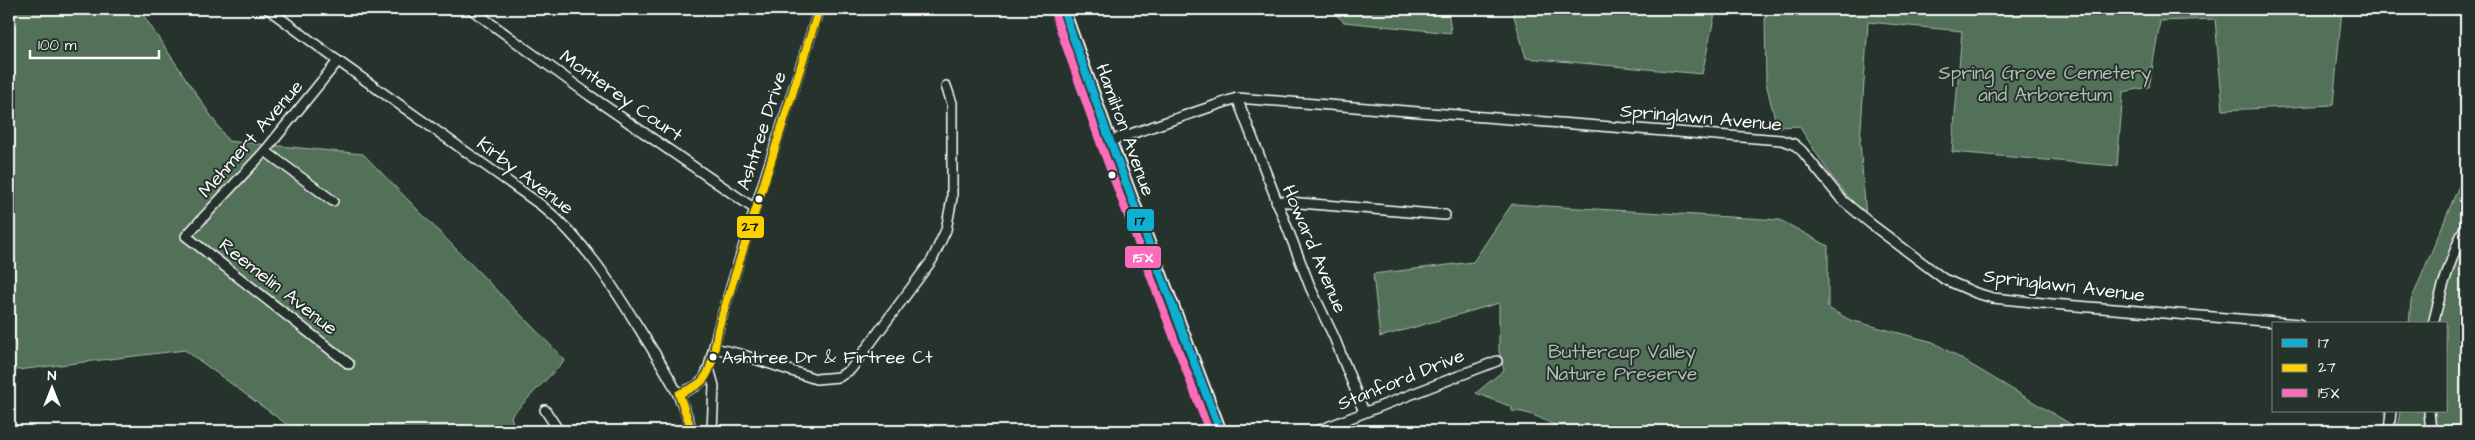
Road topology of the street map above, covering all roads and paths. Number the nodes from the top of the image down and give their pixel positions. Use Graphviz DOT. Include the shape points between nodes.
graph roads {
  1 [pos="268,9"];
  2 [pos="471,9"];
  3 [pos="819,9"];
  4 [pos="1065,9"];
  5 [pos="338,61"];
  6 [pos="946,86"];
  7 [pos="1237,98"];
  8 [pos="1110,141"];
  9 [pos="265,151"];
  10 [pos="1276,201"];
  11 [pos="332,202"];
  12 [pos="755,209"];
  13 [pos="1445,215"];
  14 [pos="2466,225"];
  15 [pos="186,236"];
  16 [pos="2275,322"];
  17 [pos="2433,322"];
  18 [pos="714,348"];
  19 [pos="1497,361"];
  20 [pos="349,364"];
  21 [pos="709,367"];
  22 [pos="679,394"];
  23 [pos="545,410"];
  24 [pos="1364,412"];
  25 [pos="2391,412"];
  26 [pos="2429,412"];
  27 [pos="559,431"];
  28 [pos="692,431"];
  29 [pos="712,431"];
  30 [pos="1220,431"];
  31 [pos="1317,431"];
  32 [pos="2390,431"];
  33 [pos="2431,431"];
  1 -- 5 [label="street, Kirby Avenue"];
  2 -- 12 [label="street, Monterey Court"];
  3 -- 12 [label="street, Ashtree Drive"];
  4 -- 8 [label="main road, Hamilton Avenue"];
  5 -- 9 [label="street, Mehmert Avenue"];
  5 -- 22 [label="street, Kirby Avenue" via="541,205 572,233 605,274"];
  6 -- 18 [label="street" via="952,103 952,198 946,230 932,260 851,368 838,377 816,379"];
  7 -- 8 [label="street, Springlawn Avenue"];
  7 -- 10 [label="street, Howard Avenue"];
  7 -- 16 [label="street, Springlawn Avenue" via="1781,140 1802,151 1842,200 1896,244 1944,278 1976,293 2034,302"];
  8 -- 30 [label="main road, Hamilton Avenue"];
  9 -- 11 [label="street"];
  9 -- 15 [label="street, Mehmert Avenue"];
  10 -- 13 [label="street"];
  10 -- 24 [label="street, Howard Avenue"];
  12 -- 18 [label="street, Ashtree Drive"];
  14 -- 17 [label="street" via="2441,291"];
  15 -- 20 [label="street, Reemelin Avenue"];
  18 -- 21 [label="street, Ashtree Drive"];
  19 -- 24 [label="street, Stanford Drive"];
  21 -- 22 [label="street, Ashtree Drive" via="704,379"];
  21 -- 29 [label="street" via="714,386"];
  22 -- 28 [label="street, Kirby Avenue"];
  23 -- 27 [label="street"];
  24 -- 31 [label="street, Stanford Drive"];
  25 -- 32 [label="street"];
  26 -- 33 [label="street"];
}
